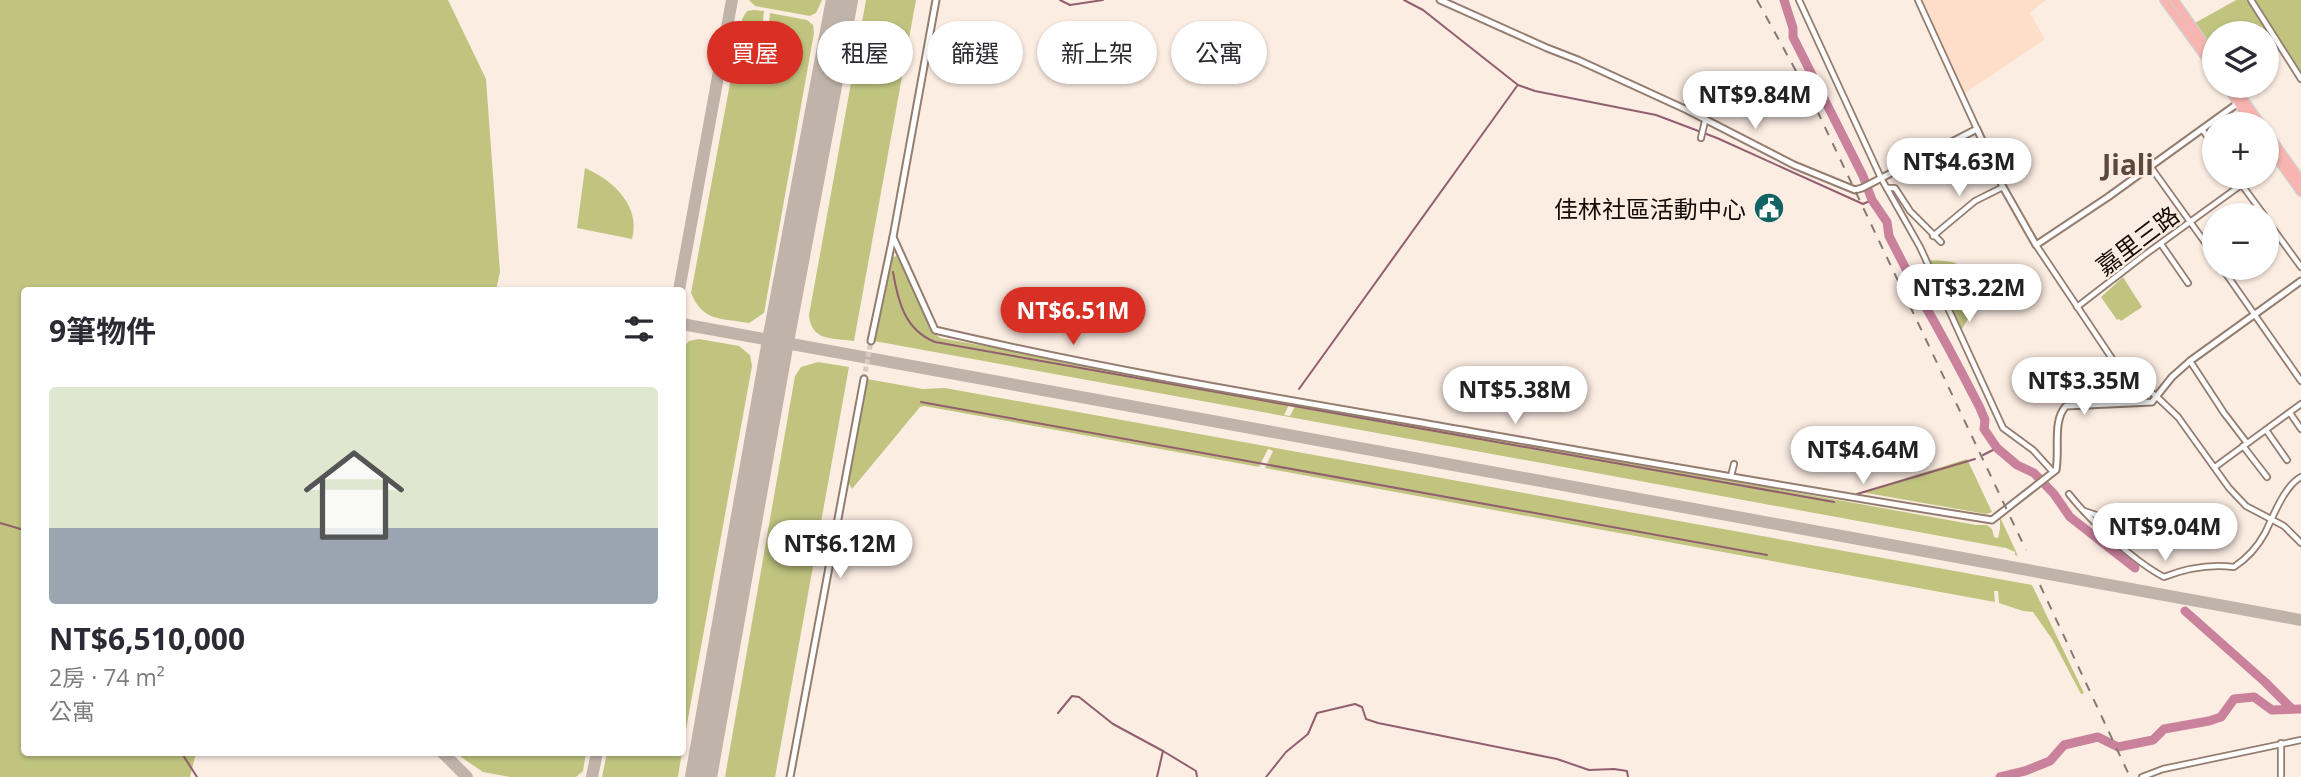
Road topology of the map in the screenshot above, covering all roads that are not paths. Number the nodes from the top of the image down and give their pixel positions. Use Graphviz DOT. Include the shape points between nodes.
graph roads {
  1 [pos="936,0"];
  2 [pos="1440,0"];
  3 [pos="1799,0"];
  4 [pos="1918,0"];
  5 [pos="2164,0"];
  6 [pos="2174,0"];
  7 [pos="2250,0"];
  8 [pos="2202,40"];
  9 [pos="2202,52"];
  10 [pos="2301,79"];
  11 [pos="2237,98"];
  12 [pos="2239,98"];
  13 [pos="2241,102"];
  14 [pos="2227,112"];
  15 [pos="2246,112"];
  16 [pos="2250,112"];
  17 [pos="1705,121"];
  18 [pos="1977,129"];
  19 [pos="2202,129"];
  20 [pos="1701,138"];
  21 [pos="2280,156"];
  22 [pos="2149,166"];
  23 [pos="1881,178"];
  24 [pos="2301,180"];
  25 [pos="2003,187"];
  26 [pos="1886,188"];
  27 [pos="2235,189"];
  28 [pos="2301,192"];
  29 [pos="2191,222"];
  30 [pos="1933,236"];
  31 [pos="2279,236"];
  32 [pos="893,237"];
  33 [pos="2202,238"];
  34 [pos="1941,242"];
  35 [pos="2161,244"];
  36 [pos="2036,245"];
  37 [pos="2301,267"];
  38 [pos="2230,280"];
  39 [pos="2301,281"];
  40 [pos="2188,283"];
  41 [pos="2077,307"];
  42 [pos="2255,315"];
  43 [pos="871,341"];
  44 [pos="2190,362"];
  45 [pos="864,379"];
  46 [pos="2301,381"];
  47 [pos="2157,397"];
  48 [pos="2301,404"];
  49 [pos="2290,413"];
  50 [pos="2301,429"];
  51 [pos="2266,430"];
  52 [pos="2245,445"];
  53 [pos="2287,460"];
  54 [pos="1734,464"];
  55 [pos="2215,467"];
  56 [pos="2050,474"];
  57 [pos="1731,476"];
  58 [pos="2267,477"];
  59 [pos="2301,477"];
  60 [pos="2068,494"];
  61 [pos="2081,509"];
  62 [pos="2270,519"];
  63 [pos="2120,523"];
  64 [pos="2301,543"];
  65 [pos="2301,740"];
  66 [pos="2281,743"];
  67 [pos="790,777"];
  68 [pos="2142,777"];
  69 [pos="2281,777"];
  1 -- 32 [label="street"];
  2 -- 17 [label="street"];
  3 -- 23 [label="street"];
  4 -- 18 [label="street"];
  5 -- 9 [label="main road"];
  6 -- 8 [label="main road"];
  7 -- 10 [label="street"];
  11 -- 13 [label="main road"];
  12 -- 13 [label="main road"];
  13 -- 14 [label="street"];
  13 -- 15 [label="main road"];
  13 -- 16 [label="main road"];
  17 -- 20 [label="street"];
  17 -- 23 [label="street" via="1852,189"];
  18 -- 23 [label="street"];
  18 -- 25 [label="street"];
  19 -- 22 [label="street"];
  21 -- 24 [label="main road"];
  21 -- 28 [label="main road"];
  22 -- 29 [label="street"];
  22 -- 36 [label="street"];
  23 -- 26 [label="street"];
  25 -- 30 [label="street" via="1975,201"];
  25 -- 36 [label="street"];
  26 -- 30 [label="street" via="1895,188"];
  26 -- 56 [label="street" via="1920,247 2003,428 2033,450"];
  27 -- 29 [label="street, 嘉里三路"];
  29 -- 33 [label="street"];
  29 -- 35 [label="street, 嘉里三路"];
  30 -- 34 [label="street"];
  31 -- 37 [label="street"];
  32 -- 43 [label="street"];
  32 -- 57 [label="street" via="935,330 1022,351 1294,401"];
  35 -- 40 [label="street"];
  35 -- 41 [label="street, 嘉里三路"];
  36 -- 41 [label="street"];
  38 -- 42 [label="street"];
  39 -- 42 [label="street"];
  41 -- 47 [label="street" via="2115,363"];
  42 -- 44 [label="street"];
  42 -- 46 [label="street"];
  44 -- 47 [label="street"];
  44 -- 52 [label="street"];
  45 -- 67 [label="street"];
  47 -- 55 [label="street"];
  47 -- 56 [label="street" via="2149,403 2066,406 2058,419 2056,470"];
  48 -- 49 [label="street"];
  49 -- 50 [label="street"];
  49 -- 51 [label="street"];
  51 -- 52 [label="street"];
  51 -- 53 [label="street"];
  52 -- 55 [label="street"];
  52 -- 58 [label="street"];
  54 -- 57 [label="street"];
  55 -- 62 [label="street" via="2246,506"];
  56 -- 57 [label="street" via="1992,520"];
  59 -- 62 [label="street"];
  60 -- 61 [label="street"];
  61 -- 62 [label="street" via="2164,577 2183,569 2234,567 2264,534"];
  61 -- 63 [label="street"];
  62 -- 64 [label="street"];
  65 -- 66 [label="street"];
  66 -- 68 [label="street"];
  66 -- 69 [label="street"];
}
